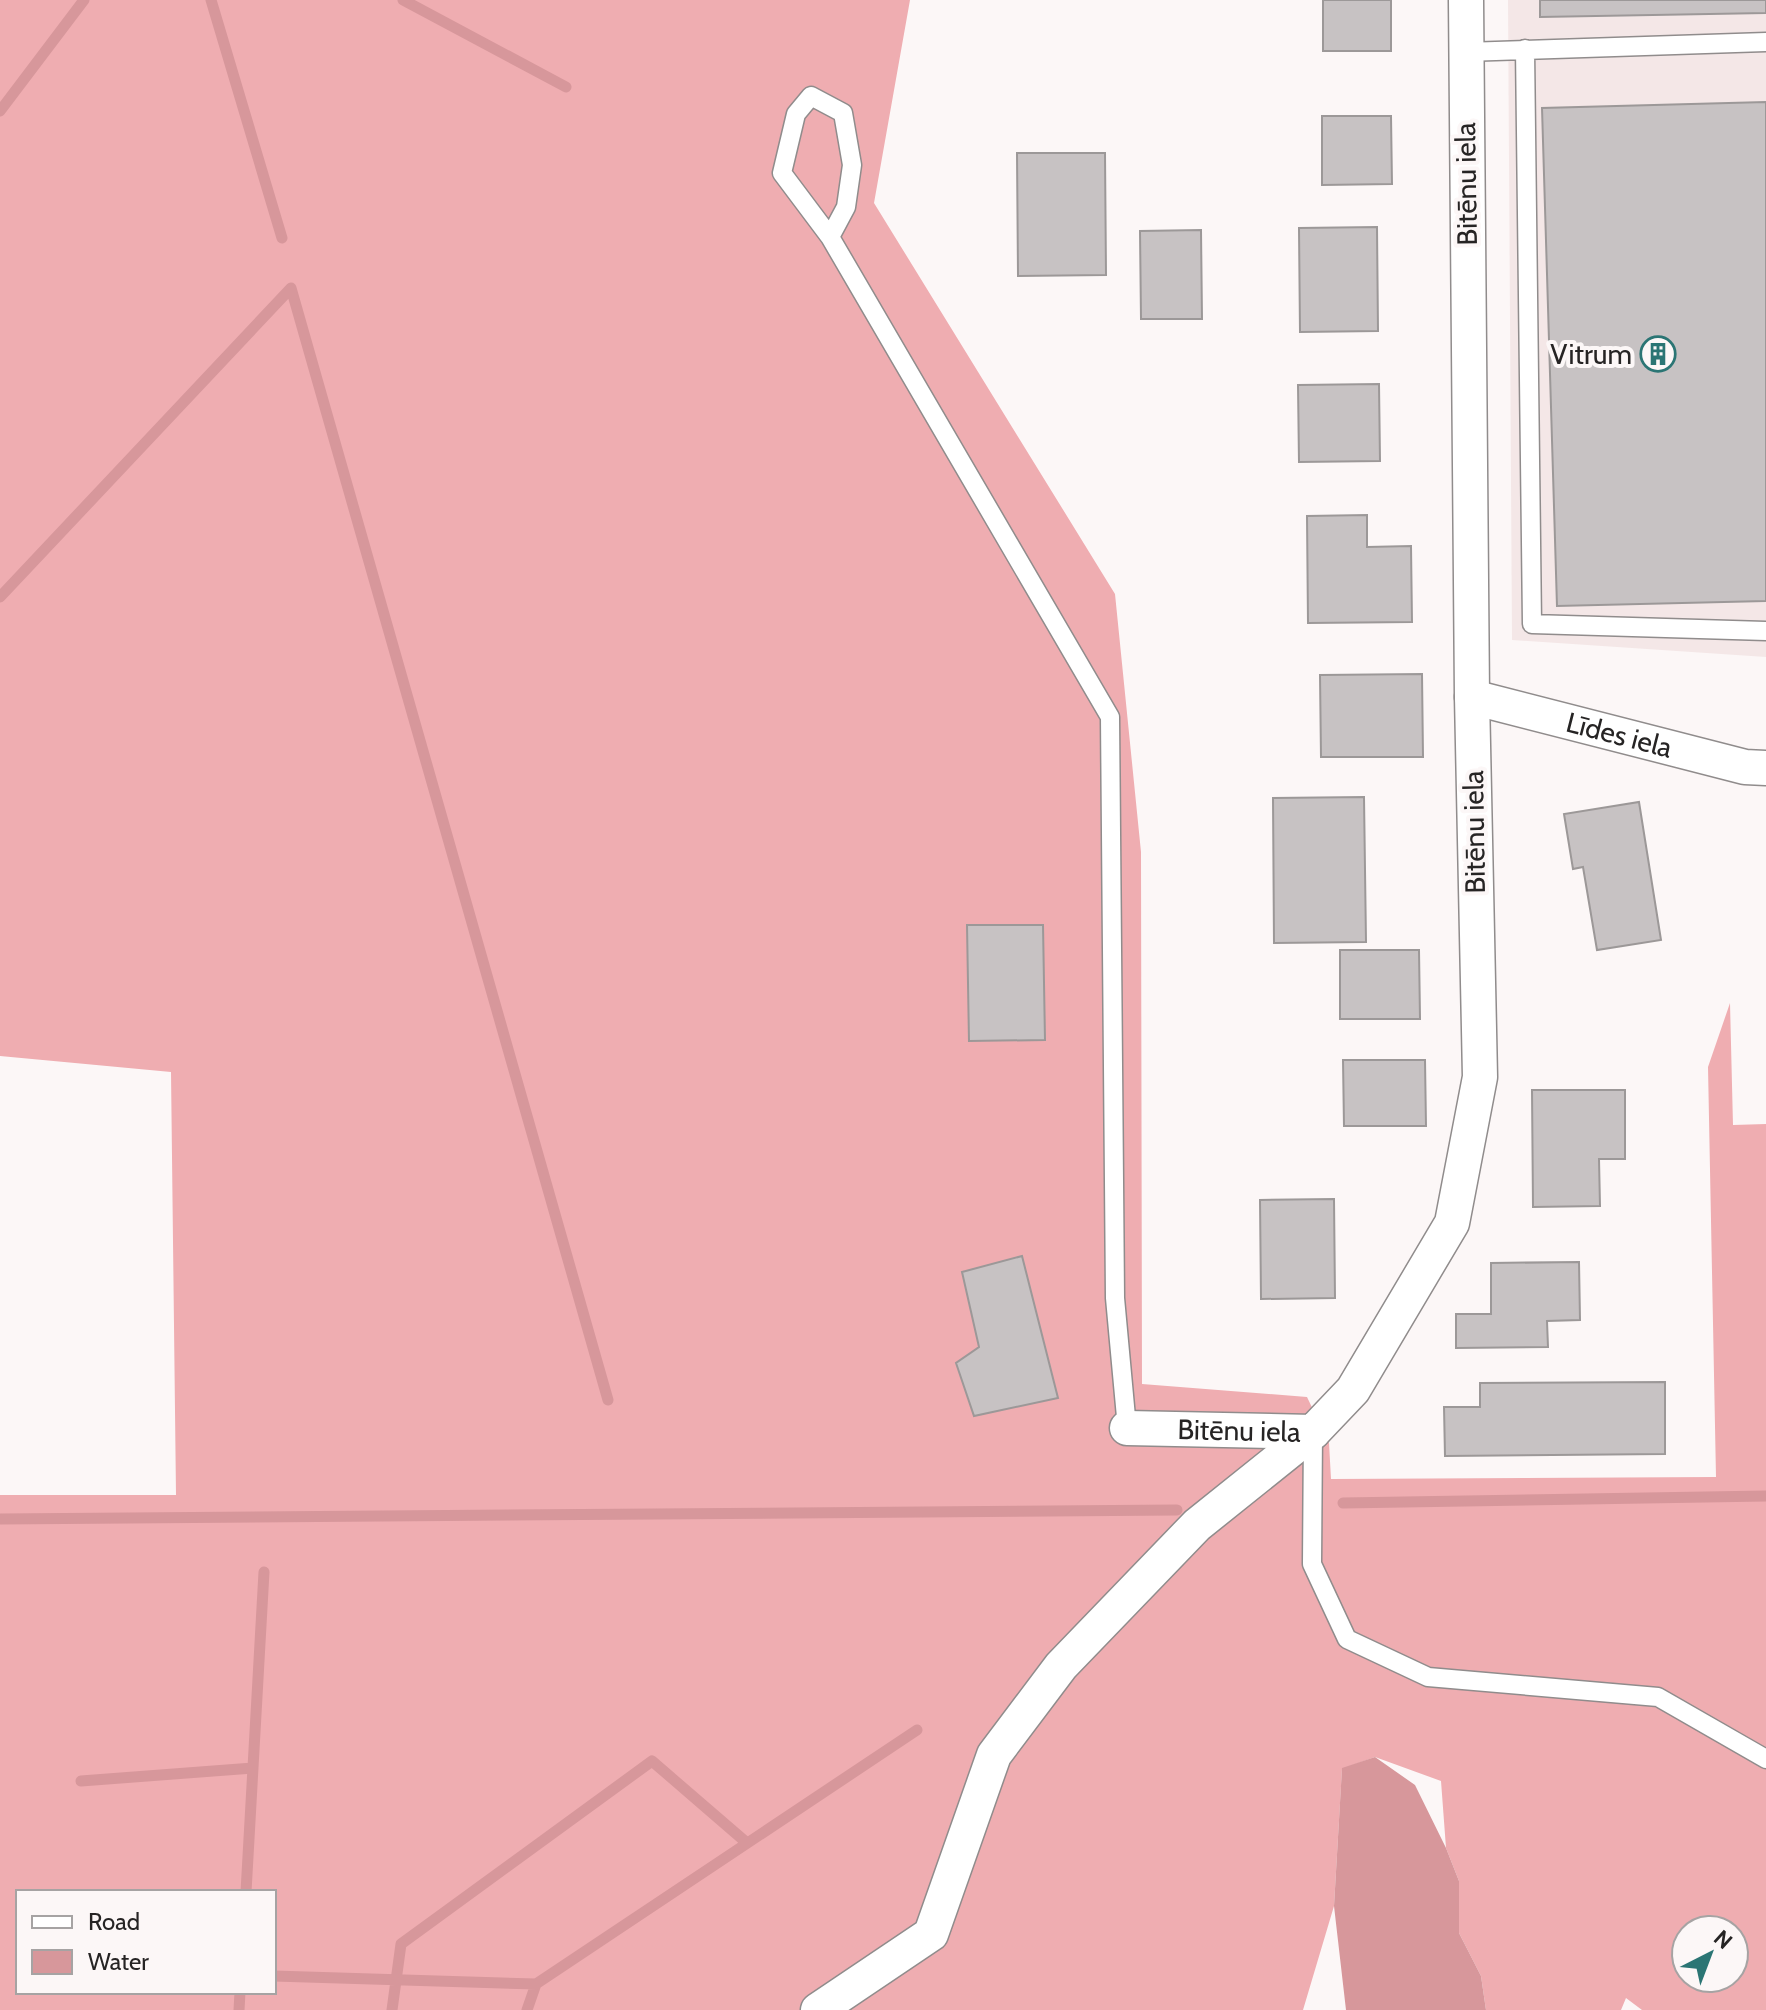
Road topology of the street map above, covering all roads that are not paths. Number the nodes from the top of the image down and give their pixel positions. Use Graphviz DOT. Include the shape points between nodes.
graph roads {
  1 [pos="1466,0"];
  2 [pos="1766,42"];
  3 [pos="1525,49"];
  4 [pos="1465,52"];
  5 [pos="830,237"];
  6 [pos="1766,631"];
  7 [pos="1472,697"];
  8 [pos="1766,768"];
  9 [pos="1127,1428"];
  10 [pos="1313,1432"];
  11 [pos="1766,1759"];
  12 [pos="818,2010"];
  1 -- 4 [label="street, Bitēnu iela"];
  2 -- 3 [label="lane"];
  3 -- 4 [label="lane"];
  3 -- 6 [label="lane" via="1532,624"];
  4 -- 7 [label="street, Bitēnu iela"];
  5 -- 5 [label="lane" via="846,207 852,165 843,113 811,96 796,114 782,173"];
  5 -- 9 [label="lane" via="1110,717 1115,1298"];
  7 -- 8 [label="street, Līdes iela"];
  7 -- 10 [label="street, Bitēnu iela" via="1480,1077 1452,1223 1353,1390"];
  9 -- 10 [label="street, Bitēnu iela"];
  10 -- 11 [label="lane" via="1312,1564 1347,1639 1428,1677 1658,1697"];
  10 -- 12 [label="street" via="1197,1525 1061,1666 994,1755 931,1934"];
}
